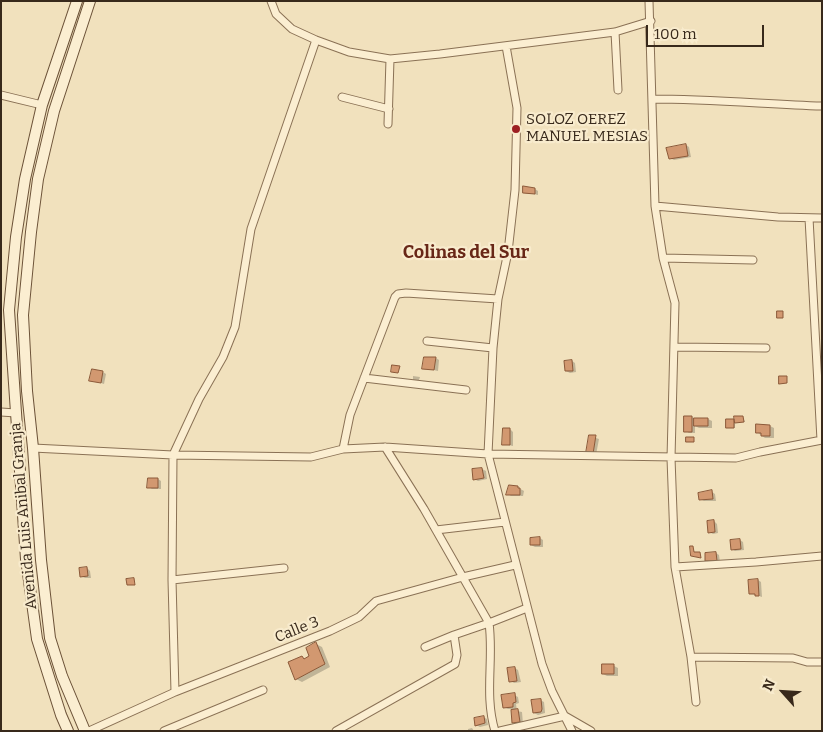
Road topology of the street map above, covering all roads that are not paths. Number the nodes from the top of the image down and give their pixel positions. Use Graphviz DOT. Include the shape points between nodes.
graph roads {
  1 [pos="77,1"];
  2 [pos="90,1"];
  3 [pos="270,1"];
  4 [pos="649,1"];
  5 [pos="651,21"];
  6 [pos="615,32"];
  7 [pos="316,40"];
  8 [pos="506,46"];
  9 [pos="390,59"];
  10 [pos="618,90"];
  11 [pos="1,95"];
  12 [pos="342,97"];
  13 [pos="652,99"];
  14 [pos="42,105"];
  15 [pos="822,106"];
  16 [pos="389,109"];
  17 [pos="388,124"];
  18 [pos="655,206"];
  19 [pos="809,218"];
  20 [pos="822,218"];
  21 [pos="663,258"];
  22 [pos="754,260"];
  23 [pos="498,299"];
  24 [pos="427,341"];
  25 [pos="674,347"];
  26 [pos="493,348"];
  27 [pos="766,348"];
  28 [pos="364,378"];
  29 [pos="466,390"];
  30 [pos="1,412"];
  31 [pos="16,413"];
  32 [pos="821,440"];
  33 [pos="385,447"];
  34 [pos="33,448"];
  35 [pos="342,448"];
  36 [pos="488,454"];
  37 [pos="173,455"];
  38 [pos="671,458"];
  39 [pos="504,522"];
  40 [pos="436,530"];
  41 [pos="822,556"];
  42 [pos="515,565"];
  43 [pos="675,567"];
  44 [pos="284,568"];
  45 [pos="463,576"];
  46 [pos="172,580"];
  47 [pos="527,608"];
  48 [pos="489,623"];
  49 [pos="454,634"];
  50 [pos="425,647"];
  51 [pos="691,657"];
  52 [pos="822,662"];
  53 [pos="263,690"];
  54 [pos="175,692"];
  55 [pos="696,702"];
  56 [pos="565,716"];
  57 [pos="68,731"];
  58 [pos="85,731"];
  59 [pos="89,731"];
  60 [pos="164,731"];
  61 [pos="336,731"];
  62 [pos="495,731"];
  63 [pos="500,731"];
  64 [pos="572,731"];
  65 [pos="591,731"];
  1 -- 14 [label="main road, Avenida Luis Anibal Granja"];
  2 -- 34 [label="main road, Avenida Luis Anibal Granja" via="54,111 38,179 31,232 23,315"];
  3 -- 7 [label="street" via="276,14 292,29"];
  4 -- 5 [label="street"];
  5 -- 6 [label="street"];
  5 -- 13 [label="street"];
  6 -- 8 [label="street"];
  6 -- 10 [label="street"];
  7 -- 9 [label="street" via="349,52"];
  7 -- 37 [label="street" via="251,229 235,327"];
  8 -- 9 [label="street"];
  8 -- 23 [label="street" via="517,108 508,252"];
  9 -- 16 [label="street"];
  11 -- 14 [label="street"];
  12 -- 16 [label="street"];
  13 -- 15 [label="street"];
  13 -- 18 [label="street"];
  14 -- 31 [label="main road, Avenida Luis Anibal Granja" via="25,179 9,310"];
  16 -- 17 [label="street"];
  18 -- 19 [label="street"];
  18 -- 21 [label="street"];
  19 -- 20 [label="street"];
  19 -- 32 [label="street"];
  21 -- 22 [label="street"];
  21 -- 25 [label="street" via="675,303"];
  23 -- 26 [label="street"];
  23 -- 28 [label="street" via="398,294"];
  24 -- 26 [label="street"];
  25 -- 27 [label="street"];
  25 -- 38 [label="street"];
  26 -- 36 [label="street"];
  28 -- 29 [label="street"];
  28 -- 35 [label="street"];
  30 -- 31 [label="street"];
  31 -- 57 [label="main road, Avenida Luis Anibal Granja" via="26,559 37,639"];
  32 -- 38 [label="street" via="736,458"];
  33 -- 35 [label="street"];
  33 -- 36 [label="street"];
  33 -- 40 [label="street"];
  34 -- 37 [label="street"];
  34 -- 58 [label="main road, Avenida Luis Anibal Granja" via="50,638"];
  35 -- 37 [label="street" via="311,457"];
  36 -- 38 [label="street"];
  36 -- 39 [label="street"];
  37 -- 46 [label="street"];
  38 -- 43 [label="street"];
  39 -- 40 [label="street"];
  39 -- 42 [label="street"];
  40 -- 45 [label="street"];
  41 -- 43 [label="street"];
  42 -- 45 [label="street, Calle 3"];
  42 -- 47 [label="street"];
  43 -- 51 [label="street"];
  44 -- 46 [label="street"];
  45 -- 48 [label="street"];
  45 -- 54 [label="street, Calle 3" via="373,603 359,617 330,631"];
  46 -- 54 [label="street"];
  47 -- 48 [label="street"];
  47 -- 56 [label="street" via="542,664"];
  48 -- 49 [label="street"];
  48 -- 62 [label="street" via="492,642 490,705"];
  49 -- 50 [label="street"];
  49 -- 61 [label="street" via="455,664"];
  51 -- 52 [label="street" via="793,658"];
  51 -- 55 [label="street"];
  53 -- 60 [label="street"];
  54 -- 59 [label="street, Calle 3"];
  56 -- 63 [label="street"];
  56 -- 64 [label="street"];
  56 -- 65 [label="street"];
}
